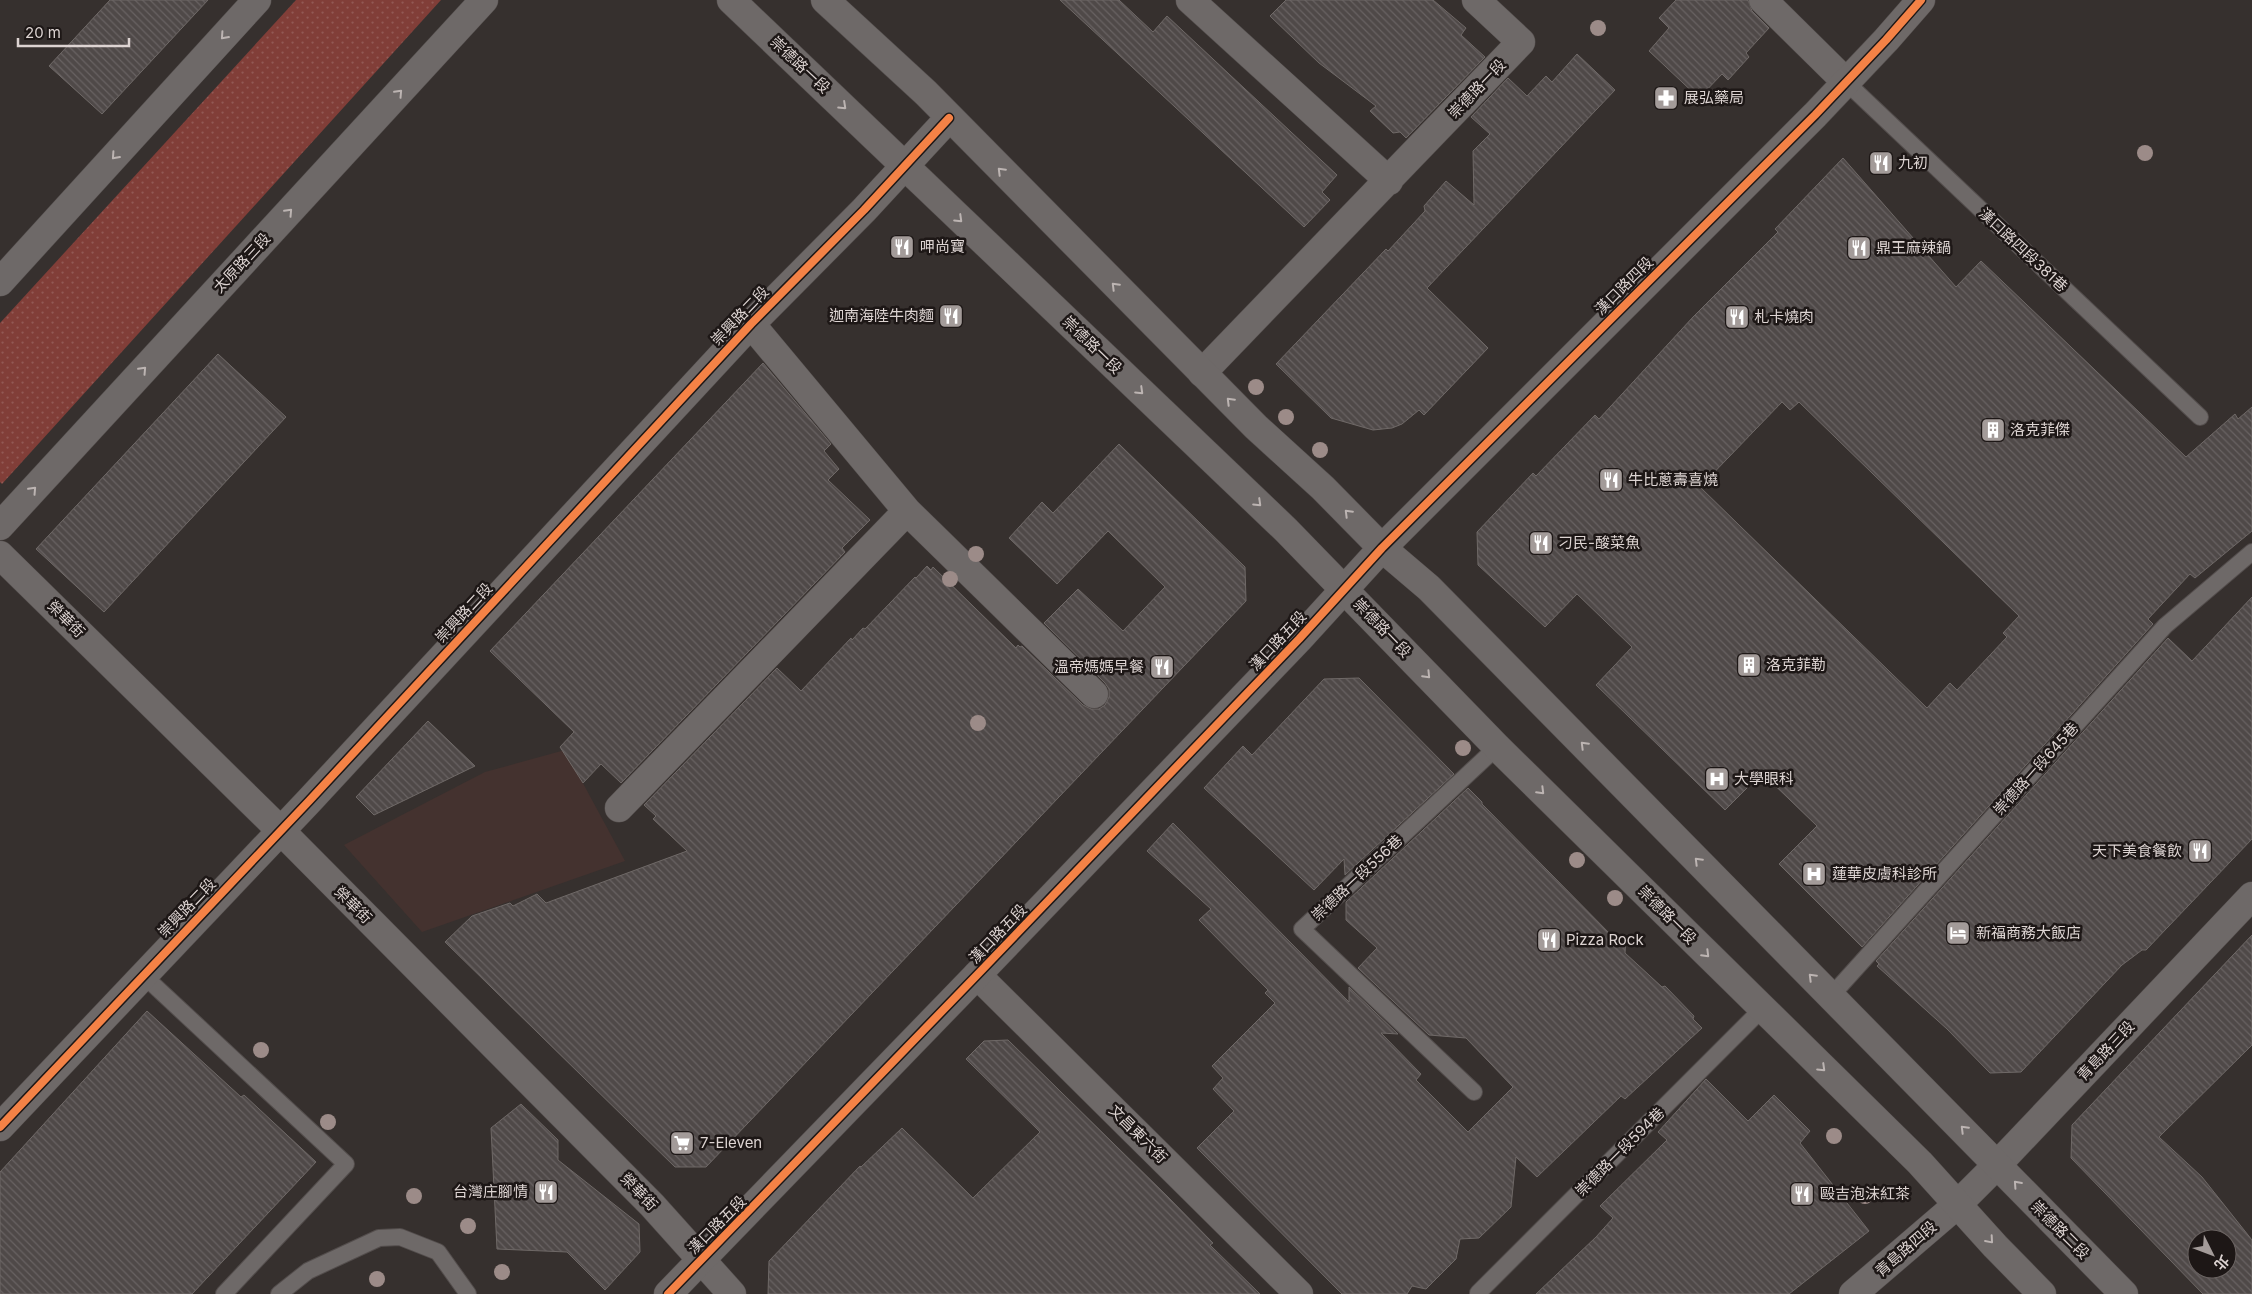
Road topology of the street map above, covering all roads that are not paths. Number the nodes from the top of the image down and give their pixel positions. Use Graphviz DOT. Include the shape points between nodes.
graph roads {
  1 [pos="257,0"];
  2 [pos="484,0"];
  3 [pos="731,0"];
  4 [pos="825,0"];
  5 [pos="1190,0"];
  6 [pos="1476,0"];
  7 [pos="1763,0"];
  8 [pos="1921,0"];
  9 [pos="1846,82"];
  10 [pos="949,118"];
  11 [pos="905,165"];
  12 [pos="1389,181"];
  13 [pos="0,282"];
  14 [pos="751,324"];
  15 [pos="1202,373"];
  16 [pos="2200,417"];
  17 [pos="907,512"];
  18 [pos="0,526"];
  19 [pos="1382,548"];
  20 [pos="2252,552"];
  21 [pos="0,555"];
  22 [pos="1345,589"];
  23 [pos="1094,694"];
  24 [pos="1497,747"];
  25 [pos="620,808"];
  26 [pos="280,830"];
  27 [pos="2252,896"];
  28 [pos="142,975"];
  29 [pos="977,975"];
  30 [pos="1831,996"];
  31 [pos="1762,1009"];
  32 [pos="1474,1092"];
  33 [pos="0,1128"];
  34 [pos="1998,1164"];
  35 [pos="1958,1204"];
  36 [pos="700,1260"];
  37 [pos="1478,1293"];
  38 [pos="224,1294"];
  39 [pos="279,1294"];
  40 [pos="468,1294"];
  41 [pos="668,1294"];
  42 [pos="732,1294"];
  43 [pos="1299,1294"];
  44 [pos="1853,1294"];
  45 [pos="2042,1294"];
  46 [pos="2124,1294"];
  1 -- 13 [label="street, one-way"];
  18 -- 2 [label="street, 太原路三段, one-way"];
  3 -- 11 [label="street, 崇德路一段, one-way"];
  4 -- 10 [label="street"];
  5 -- 12 [label="street"];
  6 -- 12 [label="street, 崇德路一段" via="1521,42"];
  7 -- 9 [label="street"];
  8 -- 9 [label="street, 漢口路四段"];
  9 -- 16 [label="lane, 漢口路四段381巷"];
  9 -- 19 [label="street, 漢口路四段"];
  10 -- 11 [label="street, 崇興路二段"];
  15 -- 10 [label="street, one-way"];
  11 -- 14 [label="street, 崇興路二段"];
  11 -- 22 [label="street, 崇德路一段, one-way"];
  12 -- 15 [label="street, 崇德路一段"];
  14 -- 17 [label="street"];
  14 -- 26 [label="street, 崇興路二段"];
  19 -- 15 [label="street, one-way"];
  17 -- 23 [label="street"];
  17 -- 25 [label="street"];
  19 -- 22 [label="street, 漢口路四段"];
  30 -- 19 [label="street, one-way" via="1429,588"];
  20 -- 30 [label="lane, 崇德路一段645巷" via="2165,626"];
  21 -- 26 [label="street, 榮華街"];
  22 -- 24 [label="street, 崇德路一段, one-way"];
  22 -- 29 [label="street, 漢口路五段"];
  24 -- 31 [label="street, 崇德路一段, one-way"];
  24 -- 32 [label="lane, 崇德路一段556巷" via="1302,929"];
  26 -- 28 [label="street, 崇興路二段"];
  26 -- 36 [label="street, 榮華街" via="652,1205"];
  27 -- 34 [label="street, 青島路三段"];
  28 -- 33 [label="street, 崇興路二段"];
  28 -- 38 [label="lane" via="346,1164"];
  29 -- 36 [label="street, 漢口路五段"];
  29 -- 43 [label="street, 文昌東六街"];
  34 -- 30 [label="street, one-way"];
  31 -- 35 [label="street, 崇德路一段, one-way"];
  31 -- 37 [label="lane, 崇德路一段594巷"];
  34 -- 35 [label="street, 青島路三段"];
  46 -- 34 [label="street, 崇德路二段, one-way"];
  35 -- 44 [label="street, 青島路四段"];
  35 -- 45 [label="street, one-way"];
  36 -- 41 [label="street, 漢口路五段"];
  36 -- 42 [label="street, 榮華街"];
  39 -- 40 [label="lane" via="308,1271 379,1238 400,1237 438,1252"];
}
